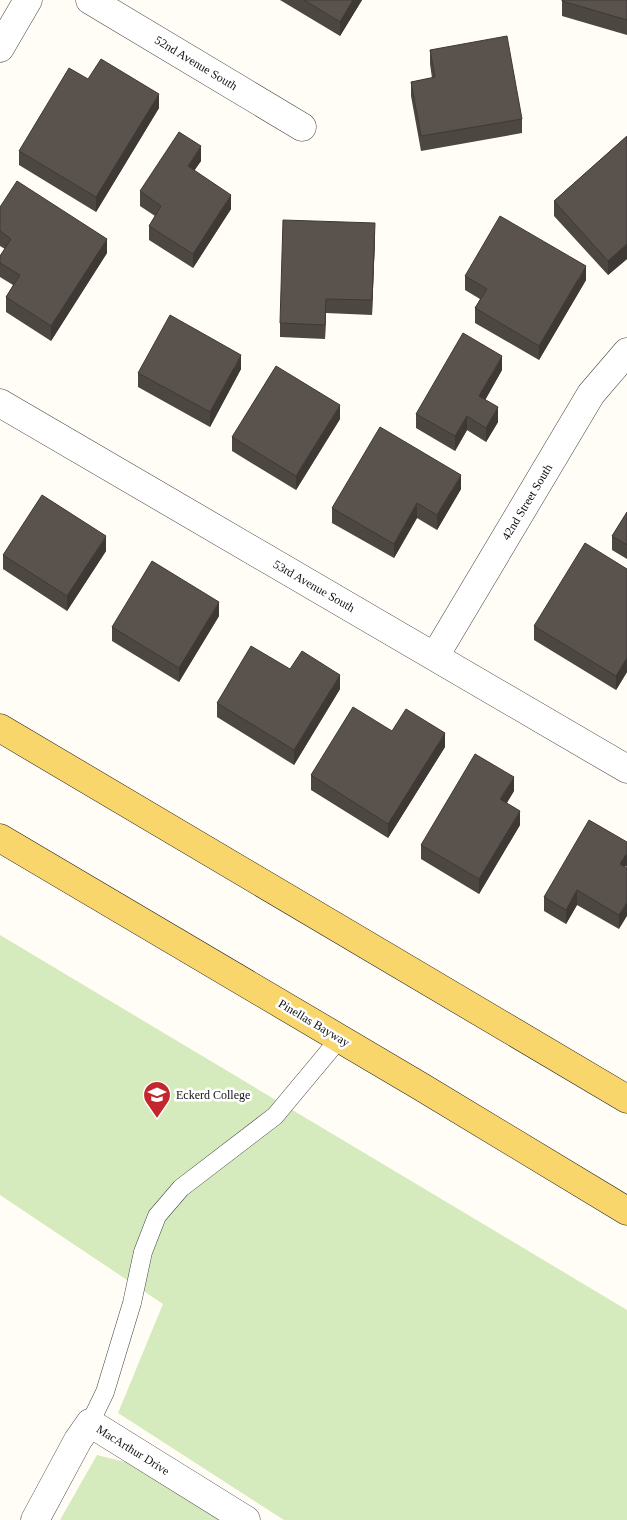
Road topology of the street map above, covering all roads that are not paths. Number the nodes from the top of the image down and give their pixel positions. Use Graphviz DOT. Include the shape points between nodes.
graph roads {
  1 [pos="28,0"];
  2 [pos="90,0"];
  3 [pos="0,48"];
  4 [pos="302,127"];
  5 [pos="627,352"];
  6 [pos="0,403"];
  7 [pos="435,656"];
  8 [pos="0,728"];
  9 [pos="627,769"];
  10 [pos="0,838"];
  11 [pos="340,1038"];
  12 [pos="627,1099"];
  13 [pos="627,1211"];
  14 [pos="90,1423"];
  15 [pos="35,1520"];
  16 [pos="246,1520"];
  1 -- 3 [label="street"];
  2 -- 4 [label="street, 52nd Avenue South"];
  5 -- 7 [label="street, 42nd Street South" via="591,394"];
  6 -- 7 [label="street, 53rd Avenue South"];
  7 -- 9 [label="street, 53rd Avenue South"];
  8 -- 12 [label="main road"];
  10 -- 11 [label="main road, Pinellas Bayway"];
  11 -- 13 [label="main road, Pinellas Bayway"];
  11 -- 14 [label="lane" via="275,1116 181,1188 157,1216 142,1252 132,1303 105,1392"];
  14 -- 15 [label="street, MacArthur Drive"];
  14 -- 16 [label="street, MacArthur Drive"];
}
